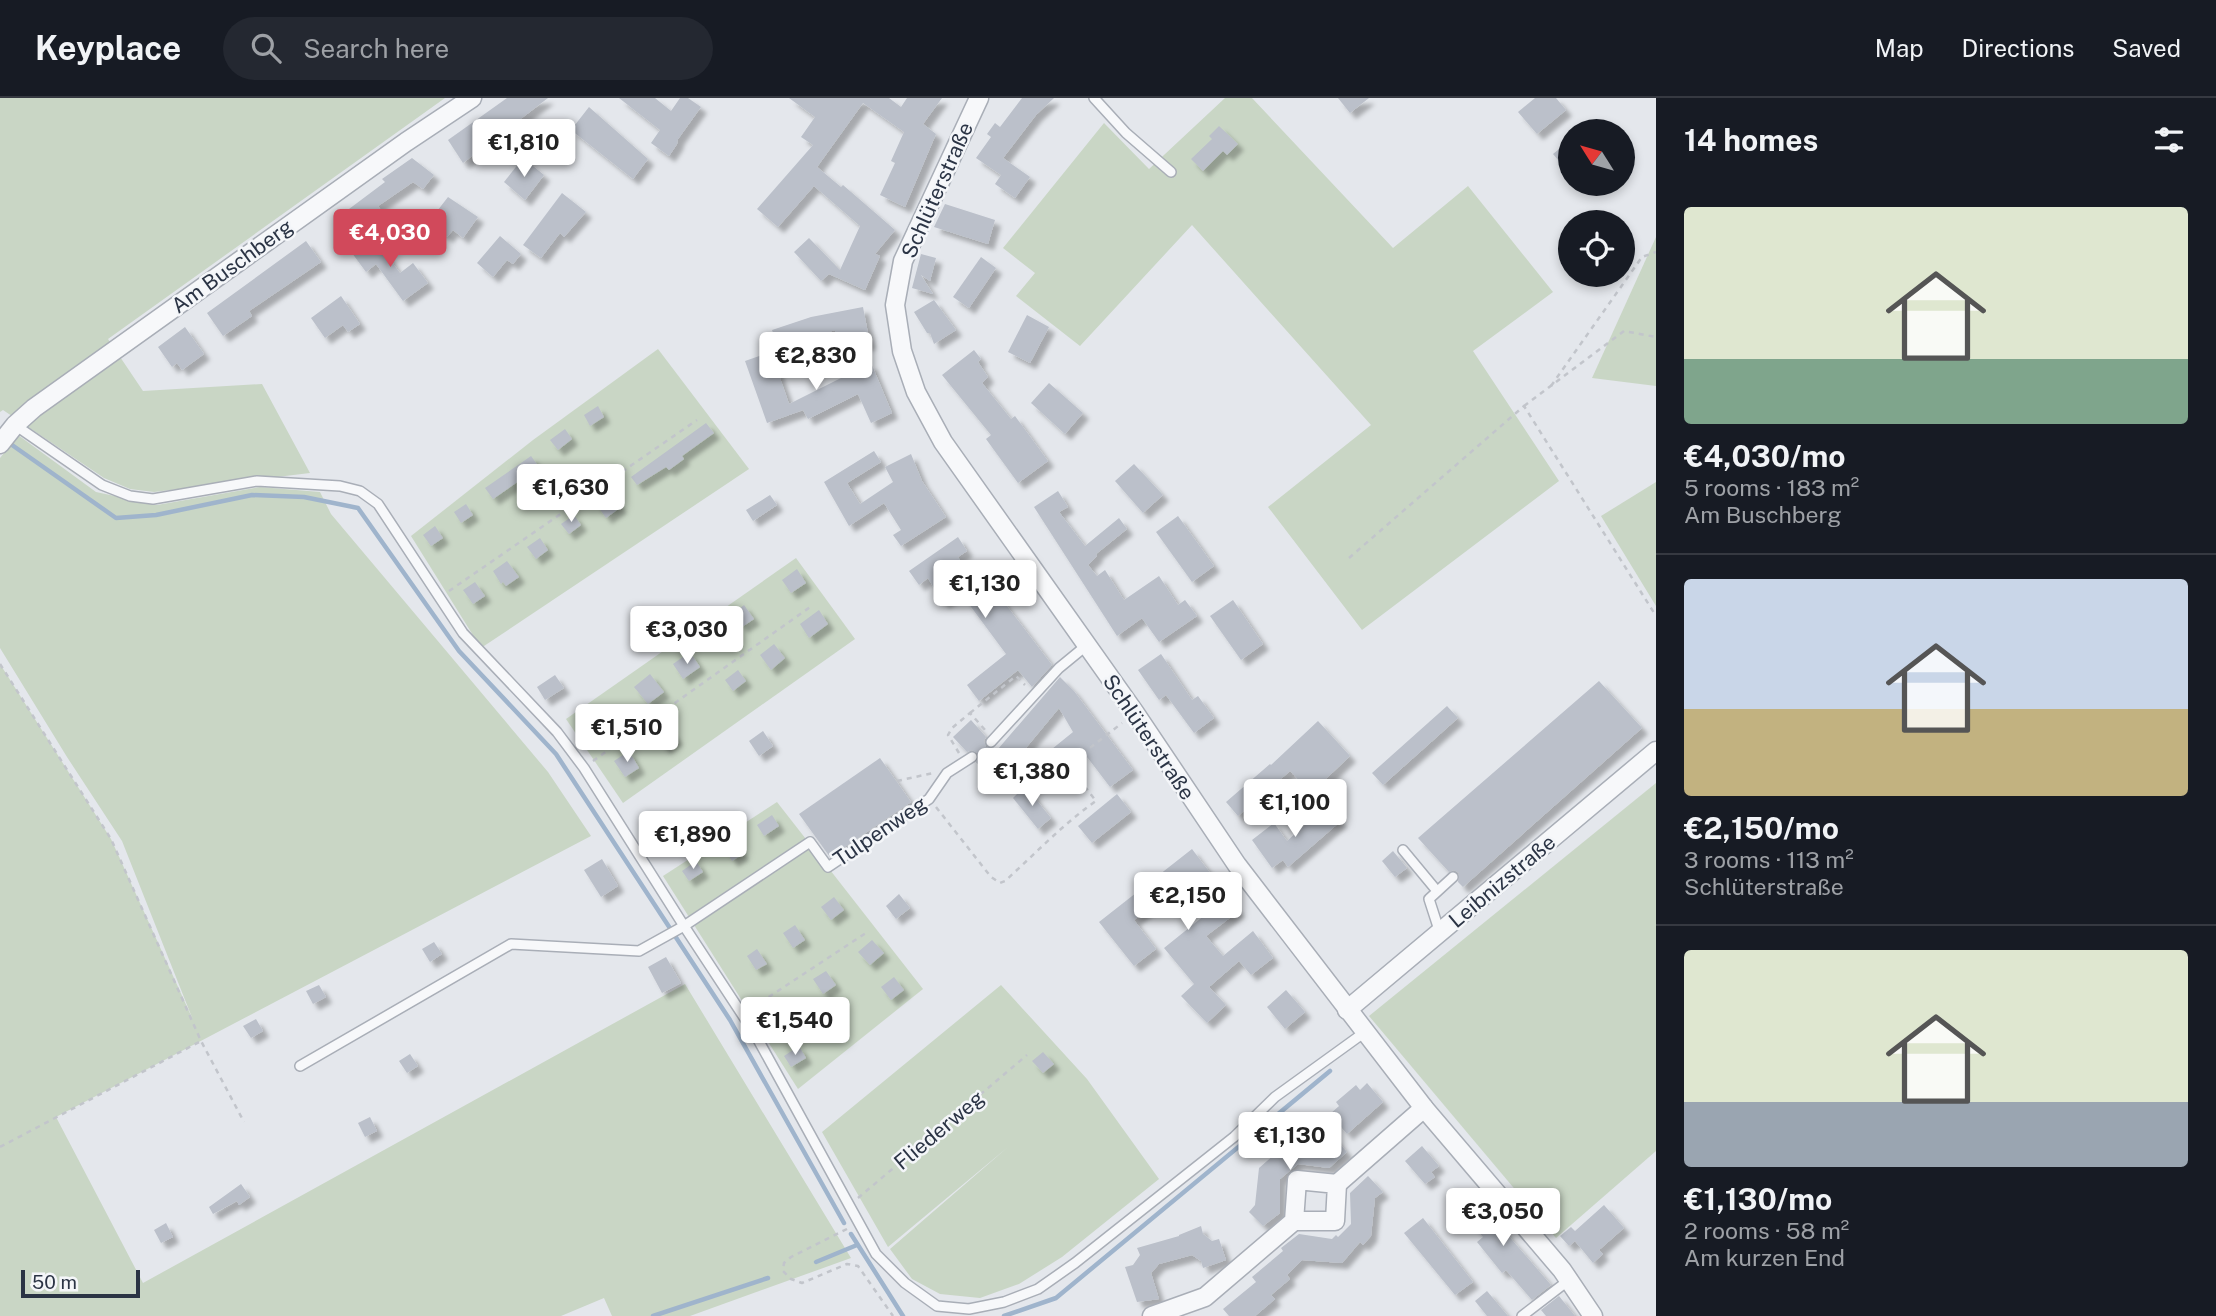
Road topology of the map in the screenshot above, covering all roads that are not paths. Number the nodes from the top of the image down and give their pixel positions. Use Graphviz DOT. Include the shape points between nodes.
graph roads {
  1 [pos="472,98"];
  2 [pos="979,98"];
  3 [pos="1094,98"];
  4 [pos="1171,172"];
  5 [pos="15,425"];
  6 [pos="0,444"];
  7 [pos="1087,645"];
  8 [pos="992,741"];
  9 [pos="1656,751"];
  10 [pos="969,759"];
  11 [pos="1403,850"];
  12 [pos="1453,877"];
  13 [pos="1437,891"];
  14 [pos="684,926"];
  15 [pos="1440,933"];
  16 [pos="1347,1010"];
  17 [pos="1364,1031"];
  18 [pos="300,1066"];
  19 [pos="1424,1108"];
  20 [pos="1337,1184"];
  21 [pos="1294,1221"];
  22 [pos="1569,1280"];
  23 [pos="1188,1310"];
  24 [pos="1153,1316"];
  25 [pos="1522,1316"];
  26 [pos="1593,1316"];
  1 -- 5 [label="street, Am Buschberg"];
  2 -- 7 [label="street, Schlüterstraße" via="904,261 895,305 902,351 916,392 943,442"];
  3 -- 4 [label="lane" via="1125,133"];
  5 -- 6 [label="street, Am Buschberg"];
  5 -- 14 [label="lane" via="102,485 130,496 153,499 257,481 340,486 378,504 463,633 557,732 584,768"];
  7 -- 8 [label="lane" via="1059,668"];
  7 -- 16 [label="street, Schlüterstraße" via="1237,865"];
  9 -- 15 [label="street, Leibnizstraße"];
  10 -- 14 [label="lane, Tulpenweg" via="947,772 929,799 828,867 810,842"];
  11 -- 13 [label="lane"];
  12 -- 13 [label="lane"];
  13 -- 15 [label="lane" via="1429,899"];
  14 -- 17 [label="lane" via="742,1014 876,1254 937,1306 969,1309 1038,1289"];
  14 -- 18 [label="lane" via="639,951 511,944"];
  15 -- 16 [label="street, Leibnizstraße"];
  16 -- 17 [label="street, Schlüterstraße"];
  17 -- 19 [label="street, Schlüterstraße"];
  19 -- 20 [label="street"];
  19 -- 22 [label="street, Schlüterstraße"];
  20 -- 21 [label="street" via="1335,1221"];
  20 -- 21 [label="street" via="1297,1181"];
  21 -- 23 [label="street"];
  22 -- 25 [label="lane"];
  22 -- 26 [label="street, Schlüterstraße"];
  23 -- 24 [label="street"];
}
